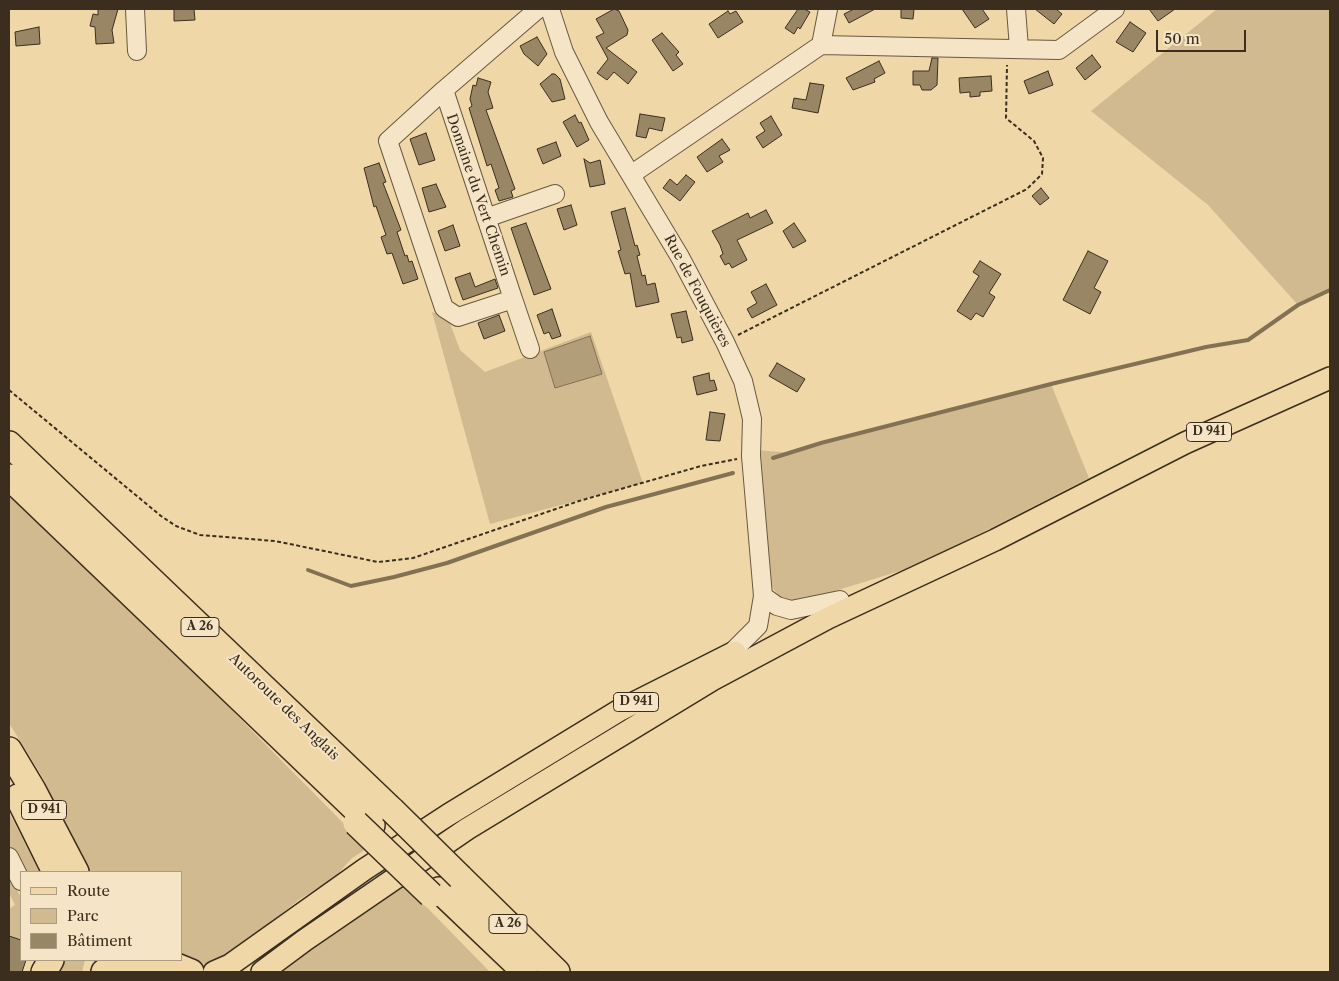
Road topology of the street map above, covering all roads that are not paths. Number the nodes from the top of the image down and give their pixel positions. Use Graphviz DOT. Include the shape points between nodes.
graph roads {
  1 [pos="134,9"];
  2 [pos="538,9"];
  3 [pos="550,9"];
  4 [pos="828,9"];
  5 [pos="1016,9"];
  6 [pos="1115,9"];
  7 [pos="821,45"];
  8 [pos="1014,48"];
  9 [pos="138,51"];
  10 [pos="444,90"];
  11 [pos="632,174"];
  12 [pos="554,194"];
  13 [pos="486,218"];
  14 [pos="513,299"];
  15 [pos="530,349"];
  16 [pos="1330,378"];
  17 [pos="9,444"];
  18 [pos="9,477"];
  19 [pos="1090,490"];
  20 [pos="763,596"];
  21 [pos="840,600"];
  22 [pos="728,656"];
  23 [pos="9,750"];
  24 [pos="9,782"];
  25 [pos="9,857"];
  26 [pos="59,871"];
  27 [pos="60,871"];
  28 [pos="20,879"];
  29 [pos="443,887"];
  30 [pos="50,961"];
  31 [pos="131,961"];
  32 [pos="158,961"];
  33 [pos="44,972"];
  34 [pos="104,972"];
  35 [pos="190,972"];
  36 [pos="214,972"];
  37 [pos="262,972"];
  38 [pos="502,972"];
  39 [pos="525,972"];
  40 [pos="557,972"];
  1 -- 9 [label="street"];
  2 -- 10 [label="street, Domaine du Vert Chemin"];
  3 -- 11 [label="street, Rue de Fouquières" via="564,52 599,122"];
  4 -- 7 [label="street"];
  5 -- 8 [label="street"];
  6 -- 8 [label="street" via="1059,50"];
  7 -- 8 [label="street"];
  7 -- 11 [label="street"];
  10 -- 13 [label="street, Domaine du Vert Chemin"];
  10 -- 14 [label="street, Domaine du Vert Chemin" via="388,141 444,308 458,317"];
  11 -- 20 [label="street, Rue de Fouquières" via="680,257 743,381 752,419"];
  12 -- 13 [label="street"];
  13 -- 14 [label="street, Domaine du Vert Chemin"];
  14 -- 15 [label="street, Domaine du Vert Chemin"];
  16 -- 19 [label="main road, D 941"];
  17 -- 29 [label="highway, Autoroute des Anglais / A 26, bridge" via="392,810"];
  18 -- 29 [label="highway, Autoroute des Anglais / A 26" via="360,817"];
  19 -- 21 [label="main road, D 941" via="988,532"];
  19 -- 37 [label="main road, D 941" via="995,540 828,618 712,680 467,829"];
  20 -- 21 [label="street" via="776,606 791,610"];
  20 -- 22 [label="street, Rue de Fouquières" via="758,626"];
  21 -- 22 [label="main road, D 941"];
  22 -- 36 [label="main road, D 941" via="620,710 448,815 230,965"];
  23 -- 27 [label="highway, D 941" via="33,790"];
  24 -- 26 [label="highway, D 941"];
  25 -- 28 [label="street"];
  29 -- 38 [label="highway"];
  29 -- 39 [label="highway, Autoroute des Anglais / A 26"];
  29 -- 40 [label="highway, Autoroute des Anglais / A 26"];
  30 -- 33 [label="highway"];
  31 -- 34 [label="highway"];
  32 -- 35 [label="highway"];
}
